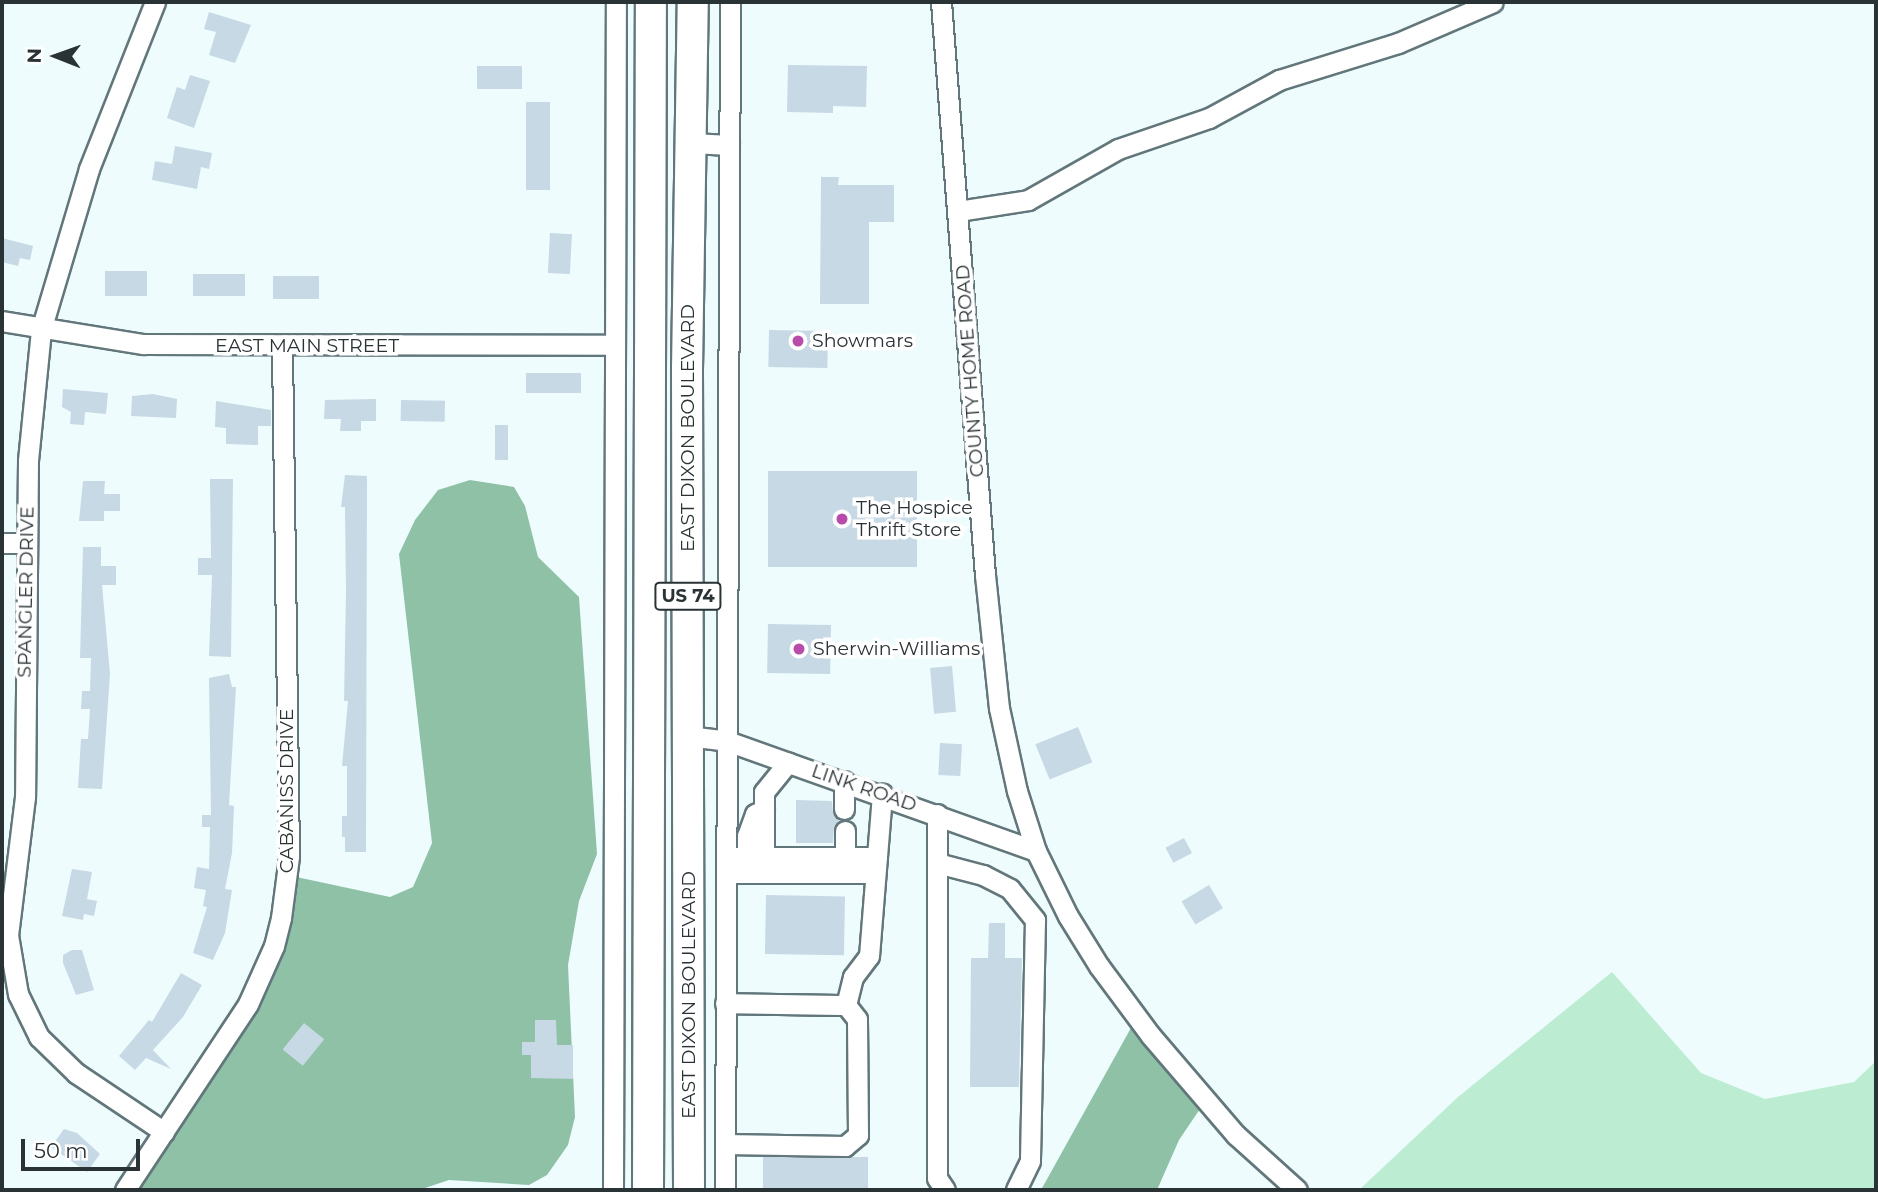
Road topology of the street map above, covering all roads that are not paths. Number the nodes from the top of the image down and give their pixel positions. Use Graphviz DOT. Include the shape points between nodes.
graph roads {
  1 [pos="155,2"];
  2 [pos="616,2"];
  3 [pos="651,2"];
  4 [pos="670,2"];
  5 [pos="693,2"];
  6 [pos="730,2"];
  7 [pos="941,2"];
  8 [pos="1493,2"];
  9 [pos="692,144"];
  10 [pos="729,145"];
  11 [pos="615,164"];
  12 [pos="648,165"];
  13 [pos="958,211"];
  14 [pos="2,321"];
  15 [pos="41,330"];
  16 [pos="615,345"];
  17 [pos="282,347"];
  18 [pos="687,406"];
  19 [pos="2,543"];
  20 [pos="26,543"];
  21 [pos="688,736"];
  22 [pos="727,741"];
  23 [pos="788,762"];
  24 [pos="844,781"];
  25 [pos="881,794"];
  26 [pos="844,809"];
  27 [pos="937,814"];
  28 [pos="845,831"];
  29 [pos="1036,851"];
  30 [pos="755,857"];
  31 [pos="845,857"];
  32 [pos="937,863"];
  33 [pos="726,865"];
  34 [pos="875,865"];
  35 [pos="1068,916"];
  36 [pos="1035,920"];
  37 [pos="726,1003"];
  38 [pos="846,1005"];
  39 [pos="164,1132"];
  40 [pos="725,1144"];
  41 [pos="648,1158"];
  42 [pos="125,1190"];
  43 [pos="613,1190"];
  44 [pos="648,1190"];
  45 [pos="662,1190"];
  46 [pos="689,1190"];
  47 [pos="725,1190"];
  48 [pos="945,1190"];
  49 [pos="1016,1190"];
  50 [pos="1297,1190"];
  1 -- 15 [label="street, SPANGLER DRIVE" via="89,169"];
  2 -- 11 [label="street"];
  3 -- 12 [label="highway, EAST DIXON BOULEVARD / US 74"];
  4 -- 9 [label="highway" via="672,126 677,138"];
  5 -- 9 [label="highway, EAST DIXON BOULEVARD / US 74"];
  6 -- 10 [label="street, EAST DIXON BOULEVARD"];
  7 -- 13 [label="street, COUNTY HOME ROAD"];
  8 -- 13 [label="street" via="1398,43 1279,80 1209,117 1118,149 1028,200"];
  9 -- 10 [label="street"];
  9 -- 18 [label="highway, EAST DIXON BOULEVARD / US 74"];
  10 -- 22 [label="street, EAST DIXON BOULEVARD"];
  11 -- 12 [label="street"];
  11 -- 16 [label="street"];
  12 -- 18 [label="highway" via="666,175 670,185 673,359"];
  12 -- 41 [label="highway, EAST DIXON BOULEVARD / US 74"];
  13 -- 29 [label="street, COUNTY HOME ROAD" via="999,708"];
  14 -- 15 [label="street, EAST MAIN STREET"];
  15 -- 17 [label="street, EAST MAIN STREET" via="143,344"];
  15 -- 20 [label="street, SPANGLER DRIVE" via="30,421"];
  16 -- 17 [label="street, EAST MAIN STREET"];
  16 -- 43 [label="street"];
  17 -- 39 [label="street, CABANISS DRIVE" via="289,856 285,891 274,946 261,980"];
  18 -- 21 [label="highway, EAST DIXON BOULEVARD / US 74"];
  19 -- 20 [label="street"];
  20 -- 39 [label="street, SPANGLER DRIVE" via="25,797 8,936 11,971 28,1019 65,1064"];
  21 -- 22 [label="street, LINK ROAD"];
  21 -- 46 [label="highway, EAST DIXON BOULEVARD / US 74"];
  22 -- 23 [label="street, LINK ROAD"];
  22 -- 33 [label="street, EAST DIXON BOULEVARD"];
  23 -- 24 [label="street, LINK ROAD"];
  23 -- 30 [label="street" via="764,792"];
  24 -- 25 [label="street, LINK ROAD"];
  24 -- 26 [label="street"];
  25 -- 27 [label="street, LINK ROAD"];
  25 -- 34 [label="street"];
  27 -- 29 [label="street, LINK ROAD"];
  27 -- 32 [label="street"];
  28 -- 31 [label="street"];
  29 -- 35 [label="street, COUNTY HOME ROAD"];
  30 -- 31 [label="street"];
  30 -- 33 [label="street"];
  31 -- 34 [label="street"];
  32 -- 36 [label="street" via="983,875 1010,889"];
  32 -- 48 [label="street" via="937,1178"];
  33 -- 34 [label="street"];
  33 -- 37 [label="street, EAST DIXON BOULEVARD"];
  34 -- 38 [label="street" via="869,956 853,977"];
  35 -- 36 [label="street"];
  35 -- 50 [label="street, COUNTY HOME ROAD" via="1151,1036 1236,1135"];
  36 -- 49 [label="street" via="1030,1161"];
  37 -- 38 [label="street"];
  37 -- 40 [label="street, EAST DIXON BOULEVARD"];
  38 -- 40 [label="street" via="857,1019 857,1139 845,1146"];
  39 -- 42 [label="street, CABANISS DRIVE"];
  40 -- 47 [label="street, EAST DIXON BOULEVARD"];
  41 -- 44 [label="highway, EAST DIXON BOULEVARD / US 74"];
  41 -- 45 [label="highway"];
}
